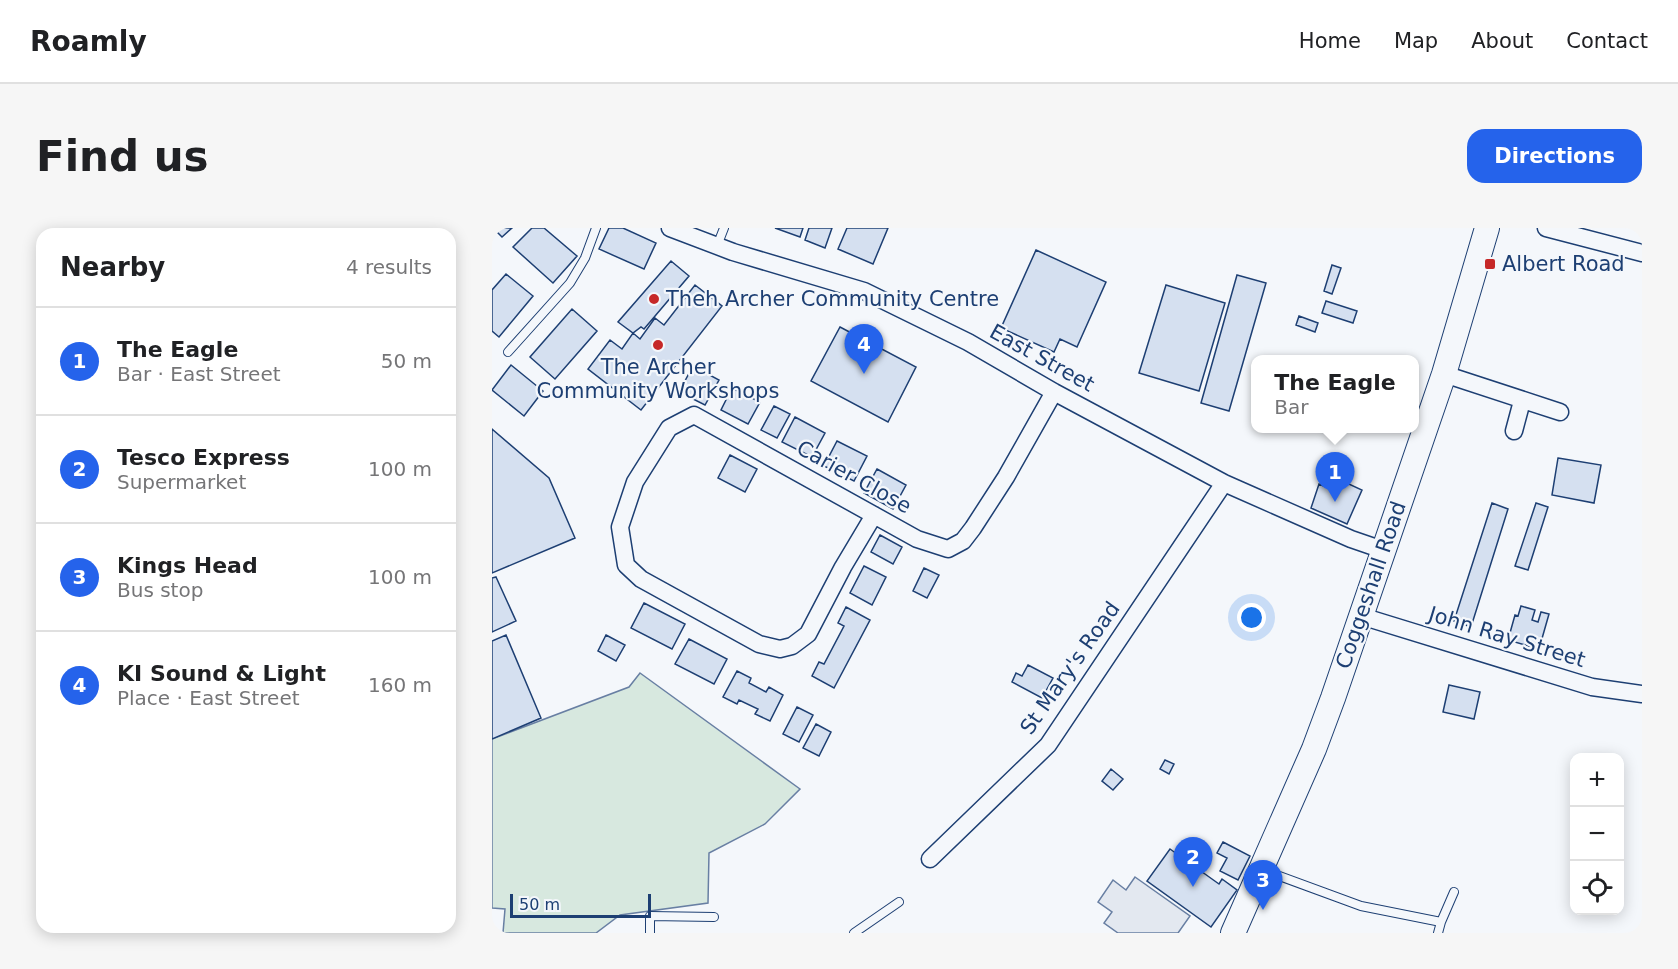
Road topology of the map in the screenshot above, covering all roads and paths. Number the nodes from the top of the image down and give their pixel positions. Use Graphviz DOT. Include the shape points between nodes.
graph roads {
  1 [pos="596,228"];
  2 [pos="670,228"];
  3 [pos="724,228"];
  4 [pos="1546,228"];
  5 [pos="1484,229"];
  6 [pos="717,246"];
  7 [pos="1642,253"];
  8 [pos="508,352"];
  9 [pos="1444,374"];
  10 [pos="1054,392"];
  11 [pos="1522,401"];
  12 [pos="1560,412"];
  13 [pos="1514,431"];
  14 [pos="1224,483"];
  15 [pos="874,515"];
  16 [pos="1383,550"];
  17 [pos="1361,616"];
  18 [pos="1642,694"];
  19 [pos="930,859"];
  20 [pos="1261,869"];
  21 [pos="1454,892"];
  22 [pos="899,902"];
  23 [pos="714,917"];
  24 [pos="1441,922"];
  25 [pos="650,933"];
  26 [pos="854,933"];
  27 [pos="1233,933"];
  28 [pos="1438,933"];
  1 -- 8 [label="lane" via="570,283"];
  2 -- 6 [label="street, East Street"];
  3 -- 6 [label="lane"];
  4 -- 7 [label="street"];
  5 -- 9 [label="main road, Coggeshall Road"];
  6 -- 10 [label="street, East Street" via="864,291 968,342"];
  9 -- 11 [label="street"];
  9 -- 16 [label="main road, Coggeshall Road"];
  10 -- 14 [label="street, East Street"];
  10 -- 15 [label="street, Carier Close" via="1006,477 963,541 948,549 937,547"];
  11 -- 12 [label="street"];
  11 -- 13 [label="street"];
  14 -- 16 [label="street, East Street"];
  14 -- 19 [label="street, St Mary's Road" via="1048,745"];
  15 -- 15 [label="street, Carier Close" via="808,634 792,646 780,649 759,644 640,579 626,565 620,527 635,482 669,428 694,415"];
  16 -- 17 [label="main road, Coggeshall Road"];
  17 -- 18 [label="street, John Ray Street" via="1592,687"];
  17 -- 20 [label="main road, Coggeshall Road" via="1314,749"];
  20 -- 24 [label="lane" via="1362,906"];
  20 -- 27 [label="main road, Coggeshall Road"];
  21 -- 24 [label="lane"];
  22 -- 26 [label="lane"];
  23 -- 25 [label="lane" via="650,916"];
  24 -- 28 [label="lane"];
}
